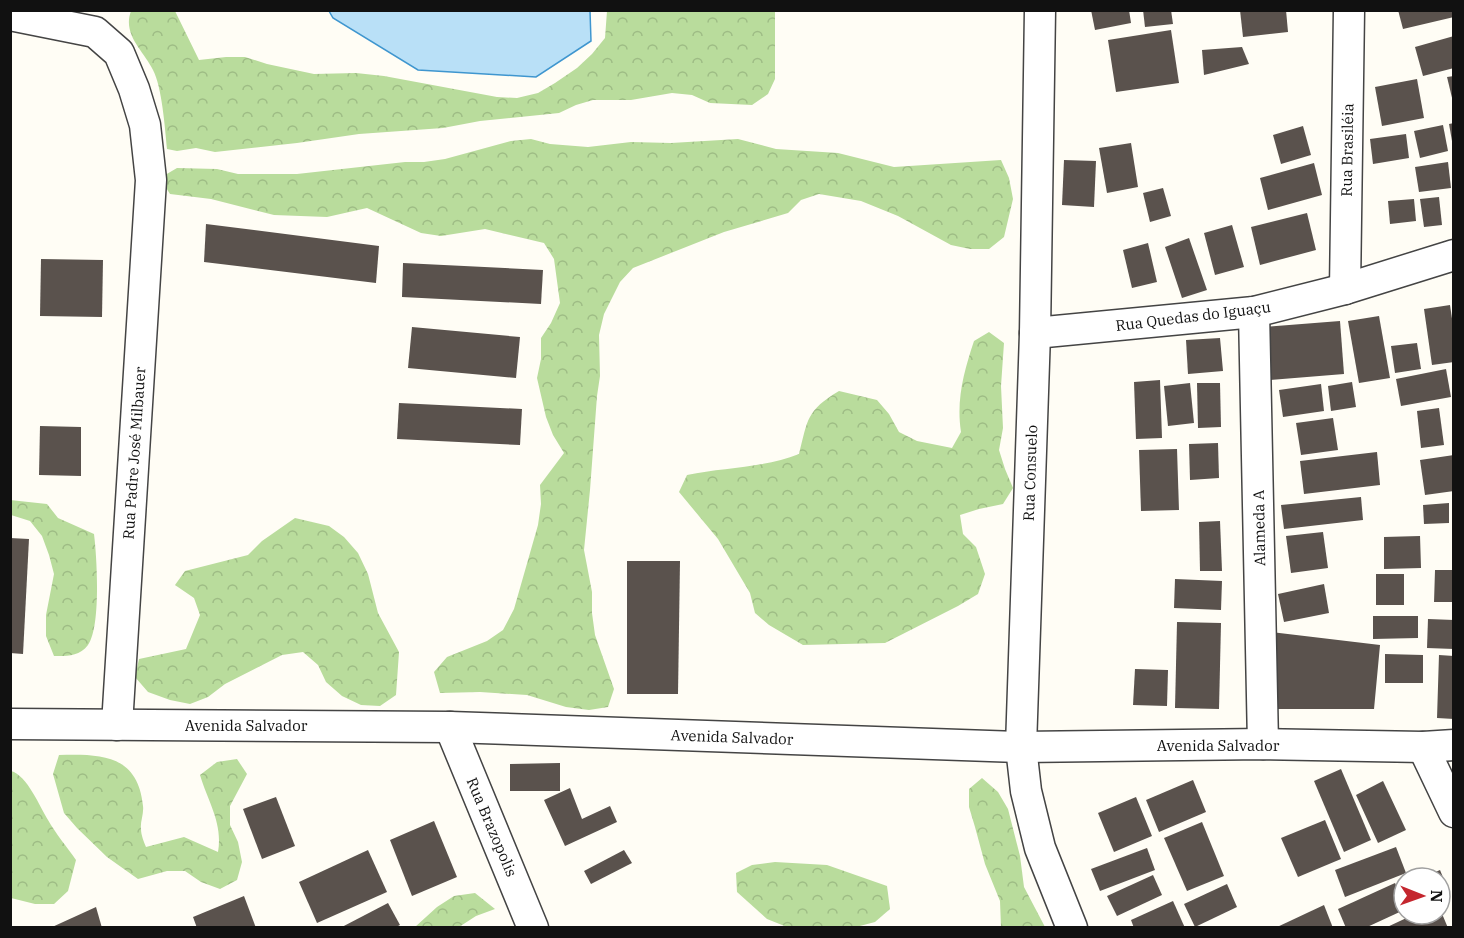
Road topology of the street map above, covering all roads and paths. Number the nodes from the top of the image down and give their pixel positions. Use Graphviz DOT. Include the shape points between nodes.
graph roads {
  1 [pos="1040,10"];
  2 [pos="1349,10"];
  3 [pos="10,15"];
  4 [pos="1454,255"];
  5 [pos="1345,289"];
  6 [pos="1254,312"];
  7 [pos="1035,333"];
  8 [pos="10,724"];
  9 [pos="117,725"];
  10 [pos="450,727"];
  11 [pos="1263,744"];
  12 [pos="1454,745"];
  13 [pos="1021,747"];
  14 [pos="1424,747"];
  15 [pos="1454,812"];
  16 [pos="533,927"];
  17 [pos="1072,927"];
  1 -- 7 [label="street, Rua Consuelo"];
  2 -- 5 [label="street, Rua Brasiléia"];
  3 -- 9 [label="street, Rua Padre José Milbauer" via="95,32 119,53 145,125 151,180"];
  4 -- 5 [label="street, Rua Quedas do Iguaçu"];
  5 -- 6 [label="street, Rua Quedas do Iguaçu"];
  6 -- 7 [label="street, Rua Quedas do Iguaçu"];
  6 -- 11 [label="street, Alameda A"];
  7 -- 13 [label="street, Rua Consuelo"];
  8 -- 9 [label="street, Avenida Salvador"];
  9 -- 10 [label="street, Avenida Salvador"];
  10 -- 13 [label="street, Avenida Salvador"];
  10 -- 16 [label="street, Rua Brazopolis"];
  11 -- 13 [label="street, Avenida Salvador"];
  11 -- 14 [label="street, Avenida Salvador"];
  12 -- 14 [label="street, Avenida Salvador"];
  13 -- 17 [label="street, Rua Consuelo" via="1026,791 1040,848"];
  14 -- 15 [label="street"];
}
